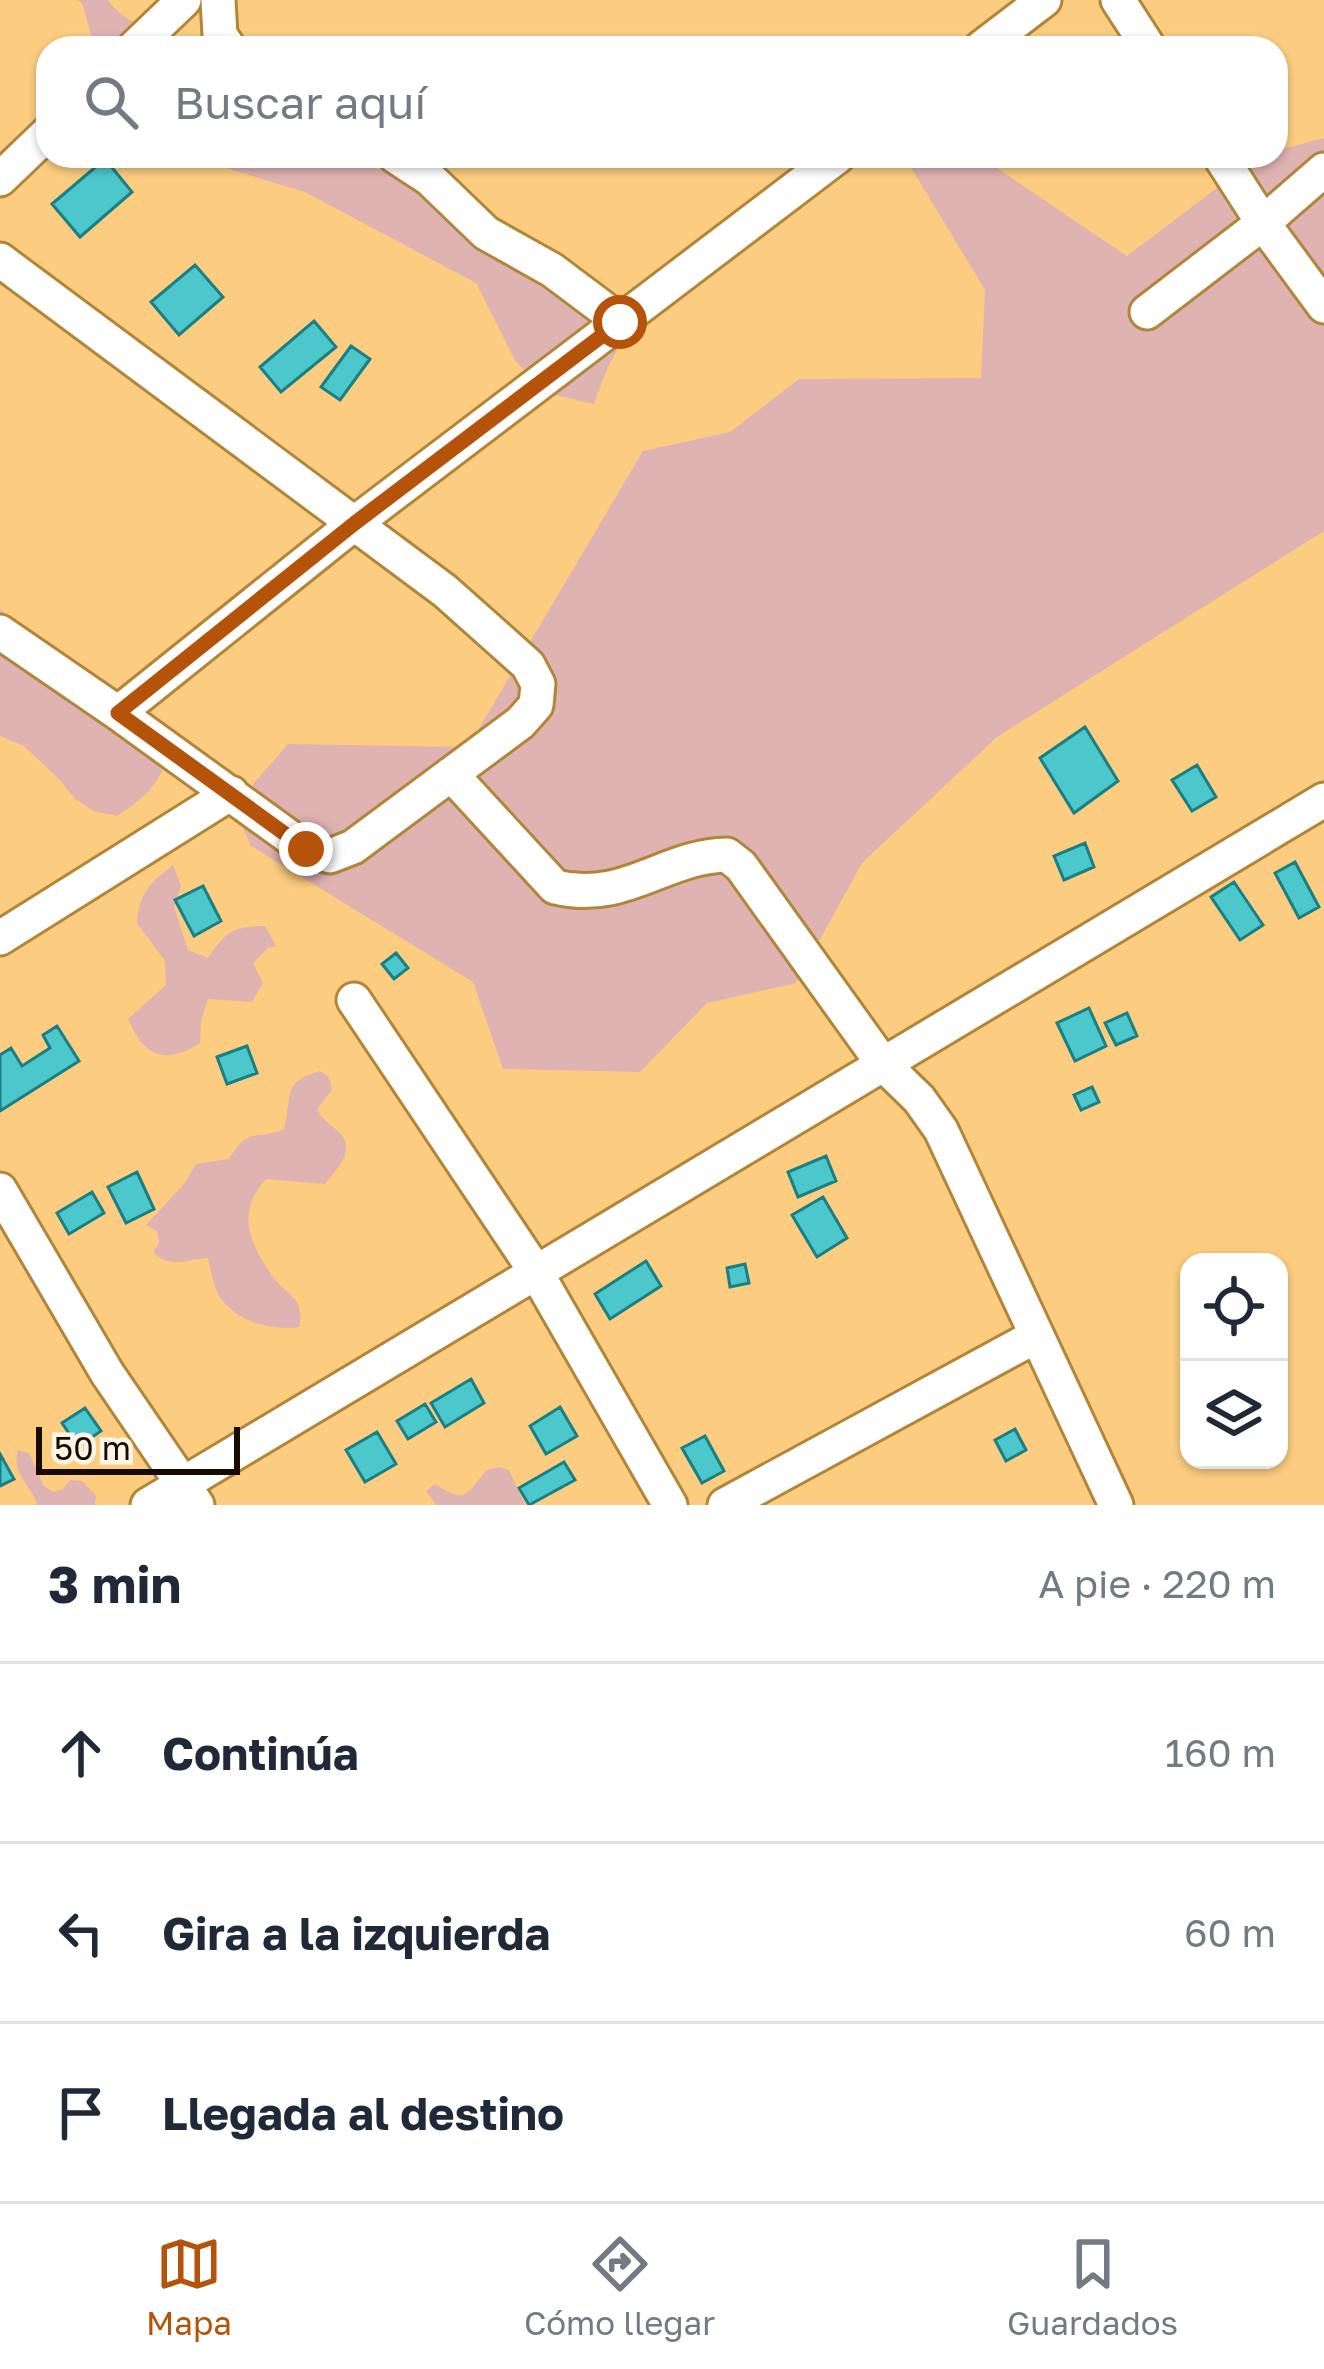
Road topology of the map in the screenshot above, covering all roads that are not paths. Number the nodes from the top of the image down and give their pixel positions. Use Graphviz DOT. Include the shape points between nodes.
graph roads {
  1 [pos="184,0"];
  2 [pos="218,0"];
  3 [pos="1044,0"];
  4 [pos="1118,0"];
  5 [pos="146,36"];
  6 [pos="221,36"];
  7 [pos="997,36"];
  8 [pos="1141,36"];
  9 [pos="36,144"];
  10 [pos="414,168"];
  11 [pos="822,168"];
  12 [pos="1228,168"];
  13 [pos="1324,170"];
  14 [pos="0,179"];
  15 [pos="1263,223"];
  16 [pos="0,260"];
  17 [pos="1324,306"];
  18 [pos="1147,312"];
  19 [pos="620,322"];
  20 [pos="355,523"];
  21 [pos="0,632"];
  22 [pos="118,713"];
  23 [pos="451,774"];
  24 [pos="231,793"];
  25 [pos="1324,800"];
  26 [pos="0,938"];
  27 [pos="354,1000"];
  28 [pos="883,1064"];
  29 [pos="0,1190"];
  30 [pos="536,1272"];
  31 [pos="1036,1336"];
  32 [pos="190,1494"];
  33 [pos="148,1505"];
  34 [pos="670,1505"];
  35 [pos="725,1505"];
  36 [pos="1116,1505"];
  1 -- 5 [label="street"];
  2 -- 6 [label="street"];
  3 -- 7 [label="street"];
  4 -- 8 [label="street"];
  9 -- 14 [label="street"];
  10 -- 19 [label="street" via="486,232"];
  11 -- 19 [label="street"];
  12 -- 15 [label="street"];
  13 -- 15 [label="street"];
  15 -- 17 [label="street"];
  15 -- 18 [label="street"];
  16 -- 20 [label="street"];
  19 -- 20 [label="street"];
  20 -- 22 [label="street"];
  20 -- 23 [label="street" via="445,591 528,665 538,684 536,705 520,723"];
  21 -- 22 [label="street"];
  22 -- 24 [label="street"];
  23 -- 24 [label="street" via="330,856 306,849"];
  23 -- 28 [label="street" via="555,887 625,886 727,855"];
  24 -- 26 [label="street"];
  25 -- 28 [label="street"];
  27 -- 30 [label="street"];
  28 -- 30 [label="street"];
  28 -- 31 [label="street" via="941,1130"];
  29 -- 32 [label="street" via="107,1373"];
  30 -- 32 [label="street"];
  30 -- 34 [label="street"];
  31 -- 35 [label="street"];
  31 -- 36 [label="street"];
  32 -- 33 [label="street"];
}
